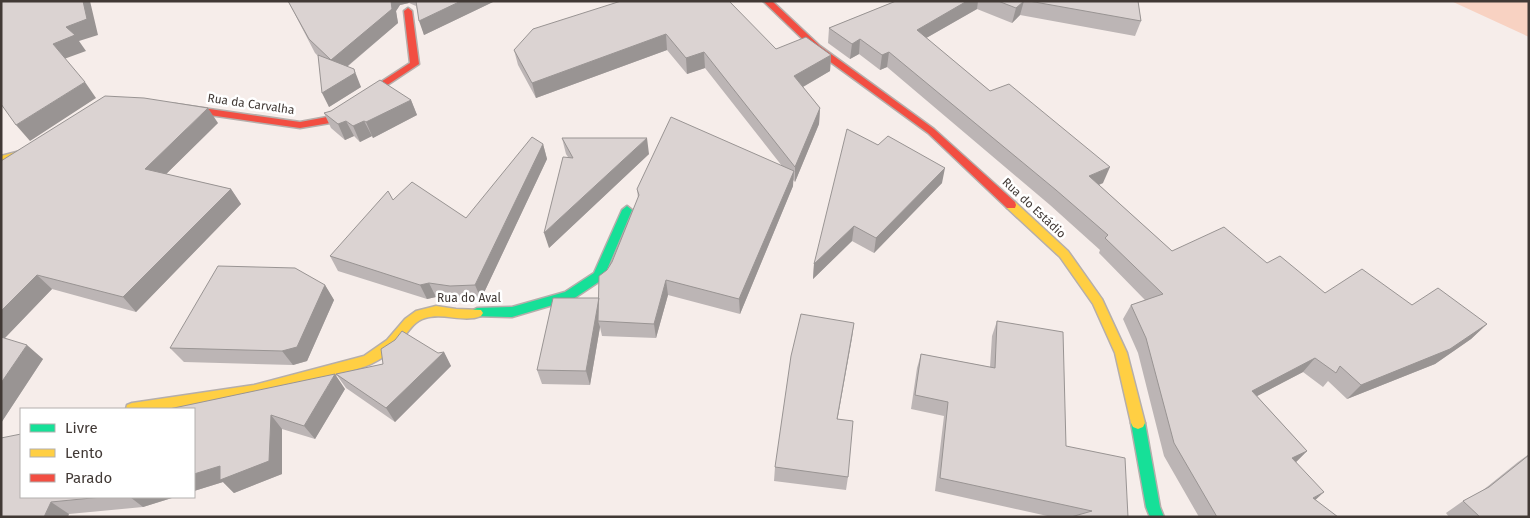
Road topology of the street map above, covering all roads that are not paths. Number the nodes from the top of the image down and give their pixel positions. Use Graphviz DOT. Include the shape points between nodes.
graph roads {
  1 [pos="767,1"];
  2 [pos="408,11"];
  3 [pos="164,105"];
  4 [pos="51,140"];
  5 [pos="1,159"];
  6 [pos="627,210"];
  7 [pos="138,408"];
  8 [pos="1157,517"];
  1 -- 8 [label="street, Rua do Estádio" via="817,48 931,131 1064,254 1098,302 1121,353 1144,445 1152,508"];
  2 -- 3 [label="street, Rua da Carvalha" via="415,64 330,120 300,125"];
  4 -- 5 [label="street" via="35,151"];
  6 -- 7 [label="street, Rua do Aval" via="599,276 569,296 512,312 420,314 391,344 367,360 254,390"];
}
